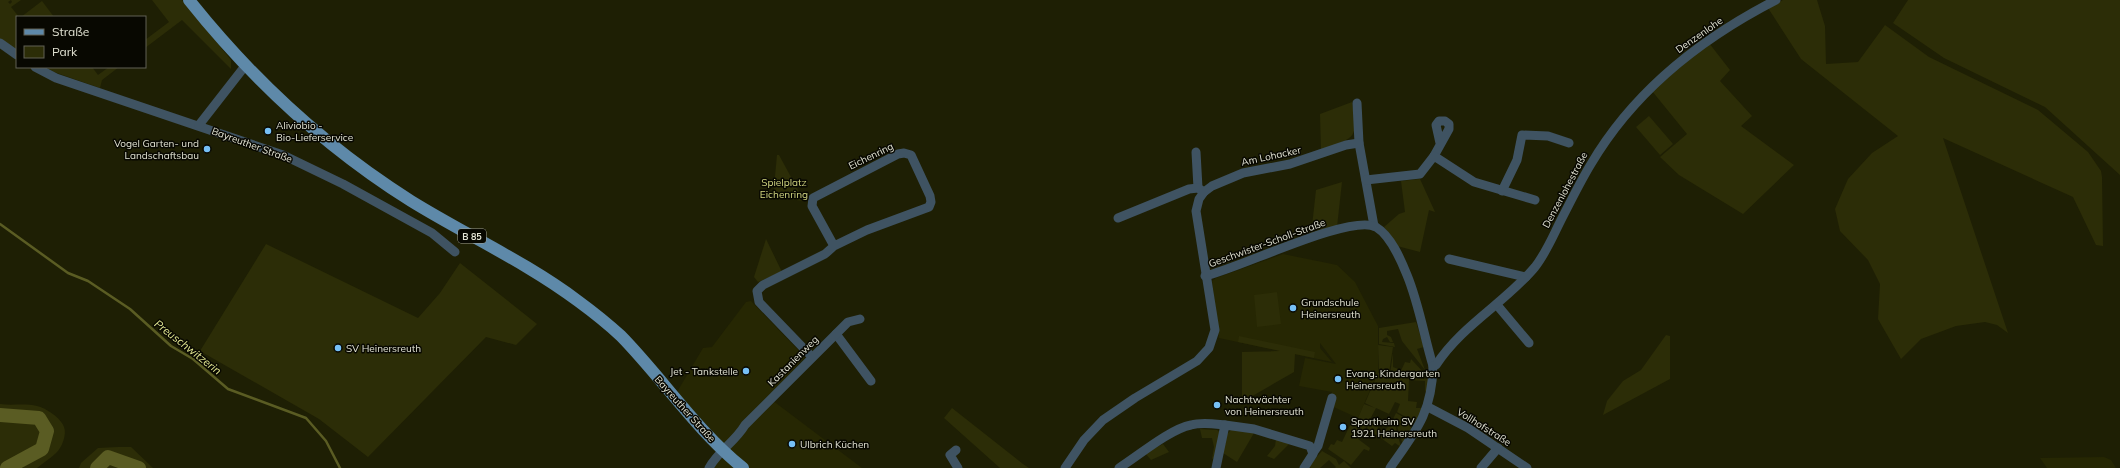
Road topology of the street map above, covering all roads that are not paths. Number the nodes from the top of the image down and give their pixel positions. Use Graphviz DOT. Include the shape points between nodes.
graph roads {
  1 [pos="189,0"];
  2 [pos="1776,0"];
  3 [pos="4,46"];
  4 [pos="16,54"];
  5 [pos="245,66"];
  6 [pos="37,68"];
  7 [pos="1357,103"];
  8 [pos="1625,114"];
  9 [pos="199,126"];
  10 [pos="1359,143"];
  11 [pos="1440,143"];
  12 [pos="1569,143"];
  13 [pos="1196,152"];
  14 [pos="1434,156"];
  15 [pos="1366,180"];
  16 [pos="1201,190"];
  17 [pos="1502,191"];
  18 [pos="1535,200"];
  19 [pos="1118,218"];
  20 [pos="1374,226"];
  21 [pos="834,246"];
  22 [pos="455,252"];
  23 [pos="1449,259"];
  24 [pos="1205,276"];
  25 [pos="1526,277"];
  26 [pos="1497,305"];
  27 [pos="860,319"];
  28 [pos="836,334"];
  29 [pos="1529,343"];
  30 [pos="812,357"];
  31 [pos="1433,366"];
  32 [pos="871,381"];
  33 [pos="1332,398"];
  34 [pos="1428,407"];
  35 [pos="1225,425"];
  36 [pos="1498,448"];
  37 [pos="723,450"];
  38 [pos="956,450"];
  39 [pos="1313,453"];
  40 [pos="709,468"];
  41 [pos="743,468"];
  42 [pos="958,468"];
  43 [pos="1065,468"];
  44 [pos="1119,468"];
  45 [pos="1216,468"];
  46 [pos="1304,468"];
  47 [pos="1390,468"];
  48 [pos="1482,468"];
  49 [pos="1527,468"];
  1 -- 5 [label="main road, B 85"];
  2 -- 8 [label="street, Denzenlohe" via="1709,39 1687,55"];
  3 -- 4 [label="street"];
  5 -- 9 [label="street"];
  5 -- 37 [label="main road, Bayreuther Straße / B 85" via="297,116 355,164 413,202 568,294 601,319 630,346 689,416"];
  6 -- 9 [label="street, Bayreuther Straße" via="56,78"];
  7 -- 10 [label="street"];
  8 -- 25 [label="street, Denzenlohestraße" via="1591,164 1544,254"];
  9 -- 22 [label="street, Bayreuther Straße" via="266,148 327,175 432,233"];
  10 -- 15 [label="street"];
  10 -- 16 [label="street, Am Lohacker" via="1290,164 1243,173"];
  11 -- 14 [label="street"];
  12 -- 17 [label="street" via="1548,136 1522,135 1518,156"];
  13 -- 16 [label="street"];
  14 -- 15 [label="street" via="1419,174"];
  14 -- 17 [label="street" via="1474,182"];
  15 -- 20 [label="street"];
  16 -- 19 [label="street, Am Lohacker" via="1182,192"];
  16 -- 24 [label="street" via="1196,212"];
  17 -- 18 [label="street"];
  20 -- 24 [label="street, Geschwister-Scholl-Straße" via="1326,232"];
  20 -- 31 [label="street" via="1393,247 1407,273"];
  21 -- 21 [label="street, Eichenring" via="867,230 929,207 930,196 911,155 904,152 898,154 813,198 812,206"];
  21 -- 30 [label="street, Eichenring" via="825,254 763,285 757,294 759,302"];
  23 -- 25 [label="street"];
  24 -- 43 [label="street, Geschwister-Scholl-Straße" via="1215,330 1205,353 1182,371 1103,420 1084,440"];
  25 -- 26 [label="street, Denzenlohestraße"];
  26 -- 29 [label="street"];
  26 -- 31 [label="street, Denzenlohestraße" via="1463,331"];
  27 -- 28 [label="street, Kastanienweg" via="848,322"];
  28 -- 30 [label="street, Kastanienweg"];
  28 -- 32 [label="street"];
  30 -- 37 [label="street, Kastanienweg" via="745,425 733,433"];
  31 -- 34 [label="street"];
  33 -- 39 [label="street" via="1319,444"];
  34 -- 36 [label="street, Vollhofstraße" via="1468,428"];
  34 -- 47 [label="street" via="1419,427"];
  35 -- 39 [label="street" via="1239,426 1307,445 1312,448"];
  35 -- 44 [label="street" via="1187,426"];
  35 -- 45 [label="street"];
  36 -- 48 [label="street"];
  36 -- 49 [label="street, Vollhofstraße"];
  37 -- 40 [label="street, Kastanienweg"];
  37 -- 41 [label="main road, Bayreuther Straße / B 85"];
  38 -- 42 [label="street" via="950,455"];
  39 -- 46 [label="street"];
}
